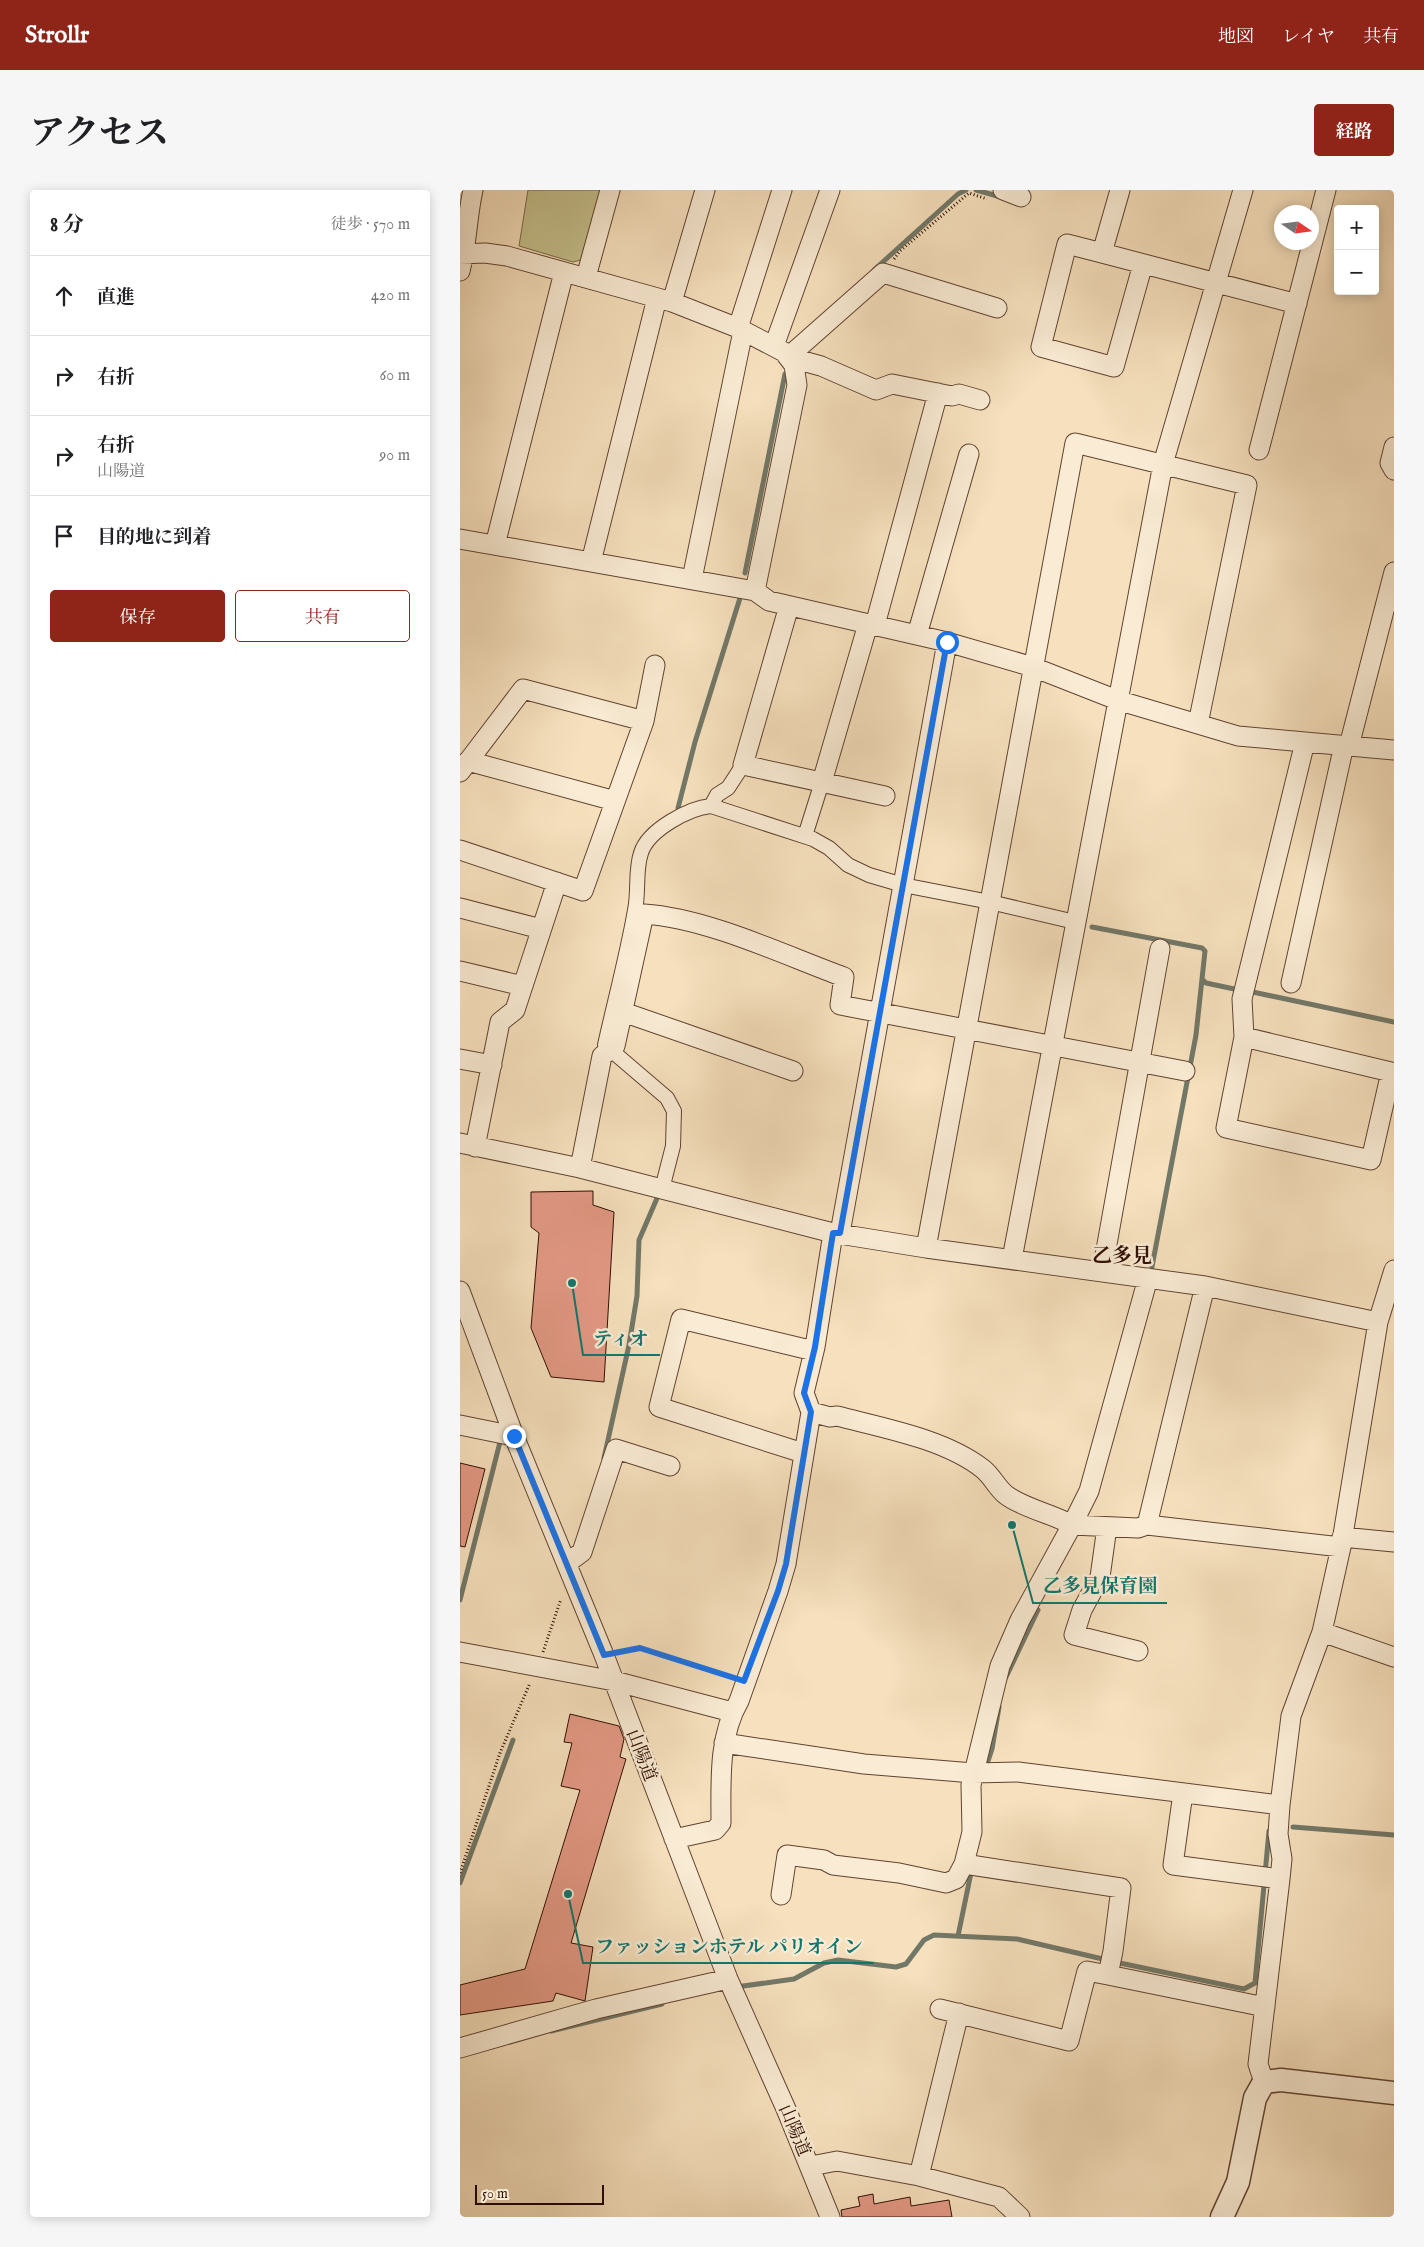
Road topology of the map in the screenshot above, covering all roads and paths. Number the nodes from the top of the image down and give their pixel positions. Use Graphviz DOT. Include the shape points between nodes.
graph roads {
  1 [pos="473,190"];
  2 [pos="610,190"];
  3 [pos="705,190"];
  4 [pos="782,190"];
  5 [pos="830,190"];
  6 [pos="1120,190"];
  7 [pos="1243,190"];
  8 [pos="1326,190"];
  9 [pos="1010,195"];
  10 [pos="1102,253"];
  11 [pos="462,260"];
  12 [pos="1143,264"];
  13 [pos="564,272"];
  14 [pos="883,273"];
  15 [pos="586,277"];
  16 [pos="1216,282"];
  17 [pos="665,300"];
  18 [pos="1297,304"];
  19 [pos="997,308"];
  20 [pos="740,330"];
  21 [pos="781,352"];
  22 [pos="938,393"];
  23 [pos="980,400"];
  24 [pos="1394,447"];
  25 [pos="1259,450"];
  26 [pos="969,454"];
  27 [pos="1163,464"];
  28 [pos="1394,470"];
  29 [pos="460,539"];
  30 [pos="495,545"];
  31 [pos="591,562"];
  32 [pos="1394,572"];
  33 [pos="692,579"];
  34 [pos="755,591"];
  35 [pos="789,606"];
  36 [pos="871,625"];
  37 [pos="917,635"];
  38 [pos="947,642"];
  39 [pos="655,665"];
  40 [pos="1033,667"];
  41 [pos="1117,700"];
  42 [pos="644,721"];
  43 [pos="1198,724"];
  44 [pos="1305,742"];
  45 [pos="1346,745"];
  46 [pos="1394,750"];
  47 [pos="742,765"];
  48 [pos="464,767"];
  49 [pos="822,782"];
  50 [pos="885,796"];
  51 [pos="615,801"];
  52 [pos="711,806"];
  53 [pos="805,836"];
  54 [pos="460,850"];
  55 [pos="557,882"];
  56 [pos="903,885"];
  57 [pos="990,902"];
  58 [pos="460,908"];
  59 [pos="1075,922"];
  60 [pos="542,929"];
  61 [pos="1160,948"];
  62 [pos="460,972"];
  63 [pos="1291,983"];
  64 [pos="523,986"];
  65 [pos="623,1012"];
  66 [pos="880,1013"];
  67 [pos="966,1030"];
  68 [pos="1244,1037"];
  69 [pos="1052,1045"];
  70 [pos="609,1051"];
  71 [pos="460,1059"];
  72 [pos="1139,1063"];
  73 [pos="492,1065"];
  74 [pos="793,1071"];
  75 [pos="1185,1071"];
  76 [pos="468,1145"];
  77 [pos="580,1168"];
  78 [pos="662,1189"];
  79 [pos="836,1233"];
  80 [pos="926,1248"];
  81 [pos="1012,1259"];
  82 [pos="1394,1270"];
  83 [pos="1102,1272"];
  84 [pos="1148,1278"];
  85 [pos="1205,1286"];
  86 [pos="460,1291"];
  87 [pos="1378,1322"];
  88 [pos="814,1351"];
  89 [pos="811,1412"];
  90 [pos="460,1424"];
  91 [pos="514,1436"];
  92 [pos="803,1453"];
  93 [pos="670,1466"];
  94 [pos="1072,1524"];
  95 [pos="1147,1525"];
  96 [pos="1107,1527"];
  97 [pos="1341,1542"];
  98 [pos="1394,1542"];
  99 [pos="569,1567"];
  100 [pos="1322,1632"];
  101 [pos="1138,1651"];
  102 [pos="460,1652"];
  103 [pos="604,1655"];
  104 [pos="1394,1657"];
  105 [pos="536,1666"];
  106 [pos="614,1681"];
  107 [pos="744,1681"];
  108 [pos="732,1712"];
  109 [pos="724,1744"];
  110 [pos="981,1773"];
  111 [pos="1184,1793"];
  112 [pos="1280,1806"];
  113 [pos="674,1839"];
  114 [pos="971,1865"];
  115 [pos="460,1872"];
  116 [pos="1269,1878"];
  117 [pos="781,1895"];
  118 [pos="1110,1964"];
  119 [pos="731,1985"];
  120 [pos="1265,2007"];
  121 [pos="940,2009"];
  122 [pos="959,2013"];
  123 [pos="460,2048"];
  124 [pos="1264,2082"];
  125 [pos="1394,2093"];
  126 [pos="811,2166"];
  127 [pos="919,2176"];
  128 [pos="830,2217"];
  129 [pos="1020,2217"];
  130 [pos="1222,2217"];
  1 -- 11 [label="street"];
  2 -- 15 [label="street"];
  3 -- 17 [label="street"];
  4 -- 20 [label="street"];
  5 -- 21 [label="street"];
  6 -- 10 [label="street"];
  7 -- 16 [label="street"];
  8 -- 18 [label="street"];
  9 -- 14 [label="path" via="969,193 900,251"];
  10 -- 12 [label="street"];
  10 -- 12 [label="street" via="1067,244 1041,347 1114,367"];
  11 -- 13 [label="street" via="485,253"];
  12 -- 16 [label="street"];
  13 -- 15 [label="street"];
  13 -- 30 [label="street"];
  14 -- 19 [label="street"];
  14 -- 21 [label="street"];
  15 -- 17 [label="street"];
  16 -- 18 [label="street"];
  16 -- 27 [label="street"];
  17 -- 20 [label="street"];
  17 -- 31 [label="street"];
  18 -- 25 [label="street"];
  20 -- 21 [label="street"];
  20 -- 33 [label="street"];
  21 -- 22 [label="street" via="876,390 892,384"];
  21 -- 34 [label="street" via="794,365 797,385"];
  22 -- 23 [label="street"];
  22 -- 36 [label="street"];
  24 -- 28 [label="street" via="1390,463"];
  26 -- 37 [label="street"];
  27 -- 40 [label="street" via="1075,443"];
  27 -- 41 [label="street"];
  27 -- 43 [label="street" via="1247,485"];
  29 -- 30 [label="street"];
  30 -- 31 [label="street"];
  31 -- 33 [label="street"];
  32 -- 45 [label="street"];
  33 -- 34 [label="street"];
  34 -- 35 [label="street" via="769,601"];
  35 -- 36 [label="street"];
  35 -- 47 [label="street"];
  36 -- 37 [label="street"];
  36 -- 49 [label="street"];
  37 -- 38 [label="street"];
  38 -- 40 [label="street"];
  38 -- 56 [label="street"];
  39 -- 42 [label="street"];
  40 -- 41 [label="street"];
  40 -- 57 [label="street"];
  41 -- 43 [label="street"];
  41 -- 59 [label="street"];
  42 -- 48 [label="street" via="523,689"];
  42 -- 51 [label="street"];
  43 -- 44 [label="street" via="1238,736"];
  44 -- 45 [label="street"];
  44 -- 68 [label="street" via="1244,991"];
  45 -- 46 [label="street"];
  45 -- 63 [label="street"];
  47 -- 49 [label="street"];
  47 -- 52 [label="street" via="728,788 717,795"];
  48 -- 51 [label="street"];
  49 -- 50 [label="street"];
  49 -- 53 [label="street"];
  51 -- 55 [label="street" via="583,891"];
  52 -- 53 [label="street"];
  52 -- 70 [label="street" via="684,813 658,830 641,852 636,909 605,1045"];
  53 -- 56 [label="street" via="829,848 848,865"];
  54 -- 55 [label="street"];
  55 -- 60 [label="street"];
  56 -- 57 [label="street"];
  56 -- 66 [label="street"];
  57 -- 59 [label="street"];
  57 -- 67 [label="street"];
  58 -- 60 [label="street"];
  59 -- 69 [label="street"];
  60 -- 64 [label="street"];
  61 -- 72 [label="street"];
  62 -- 64 [label="street"];
  64 -- 73 [label="street" via="515,1010 500,1022"];
  65 -- 66 [label="street" via="644,914 704,925 844,977 840,1004"];
  65 -- 70 [label="street" via="615,1046"];
  65 -- 74 [label="street"];
  66 -- 67 [label="street"];
  66 -- 79 [label="street"];
  67 -- 69 [label="street"];
  67 -- 80 [label="street"];
  68 -- 68 [label="street" via="1226,1128 1371,1160 1391,1072"];
  69 -- 72 [label="street"];
  69 -- 81 [label="street"];
  70 -- 77 [label="street" via="602,1056"];
  70 -- 78 [label="street" via="667,1098 674,1111 673,1146"];
  71 -- 73 [label="street"];
  72 -- 75 [label="street"];
  72 -- 83 [label="street"];
  73 -- 76 [label="street"];
  76 -- 77 [label="street"];
  77 -- 78 [label="street"];
  78 -- 79 [label="street"];
  79 -- 80 [label="street"];
  79 -- 88 [label="street"];
  80 -- 81 [label="street"];
  81 -- 83 [label="street"];
  82 -- 87 [label="street"];
  83 -- 84 [label="street"];
  84 -- 85 [label="street"];
  84 -- 94 [label="street" via="1089,1491"];
  85 -- 87 [label="street"];
  85 -- 95 [label="street"];
  86 -- 91 [label="street, 山陽道"];
  87 -- 97 [label="street"];
  88 -- 89 [label="street" via="804,1393"];
  88 -- 92 [label="street" via="681,1319 659,1407"];
  89 -- 92 [label="street"];
  89 -- 94 [label="street" via="934,1442 984,1469 1005,1494"];
  90 -- 91 [label="street"];
  91 -- 99 [label="street, 山陽道"];
  92 -- 107 [label="street" via="786,1564"];
  93 -- 99 [label="street" via="616,1449 582,1552"];
  94 -- 96 [label="street"];
  94 -- 110 [label="street" via="1020,1620 1000,1666"];
  95 -- 96 [label="street" via="1138,1528"];
  95 -- 97 [label="street"];
  96 -- 101 [label="street" via="1100,1577 1082,1610 1074,1635"];
  97 -- 98 [label="street"];
  97 -- 100 [label="street"];
  99 -- 103 [label="street, 山陽道"];
  99 -- 105 [label="path"];
  100 -- 104 [label="street"];
  100 -- 112 [label="street" via="1291,1716"];
  102 -- 105 [label="street"];
  103 -- 106 [label="street, 山陽道"];
  103 -- 107 [label="path" via="640,1648"];
  105 -- 106 [label="street"];
  105 -- 115 [label="path" via="500,1753"];
  106 -- 108 [label="street"];
  106 -- 113 [label="street, 山陽道"];
  107 -- 108 [label="street" via="739,1701"];
  108 -- 109 [label="street"];
  109 -- 110 [label="street" via="864,1764"];
  109 -- 113 [label="street" via="721,1823 715,1830"];
  110 -- 111 [label="street" via="1018,1772"];
  110 -- 114 [label="street" via="971,1785"];
  111 -- 112 [label="street"];
  111 -- 116 [label="street" via="1173,1865"];
  112 -- 116 [label="street" via="1278,1834 1282,1859"];
  113 -- 119 [label="street, 山陽道"];
  114 -- 117 [label="street" via="956,1879 946,1883 787,1855"];
  114 -- 118 [label="street" via="1120,1888"];
  116 -- 120 [label="street"];
  118 -- 120 [label="street"];
  118 -- 122 [label="street" via="1087,1971 1069,2040"];
  119 -- 123 [label="street" via="596,2009"];
  119 -- 126 [label="street, 山陽道"];
  120 -- 124 [label="street" via="1258,2064"];
  121 -- 122 [label="street"];
  122 -- 127 [label="street"];
  124 -- 125 [label="street" via="1281,2080"];
  124 -- 130 [label="street" via="1255,2098 1238,2182"];
  126 -- 127 [label="street" via="836,2161"];
  126 -- 128 [label="street, 山陽道"];
  127 -- 129 [label="street" via="999,2197"];
}
